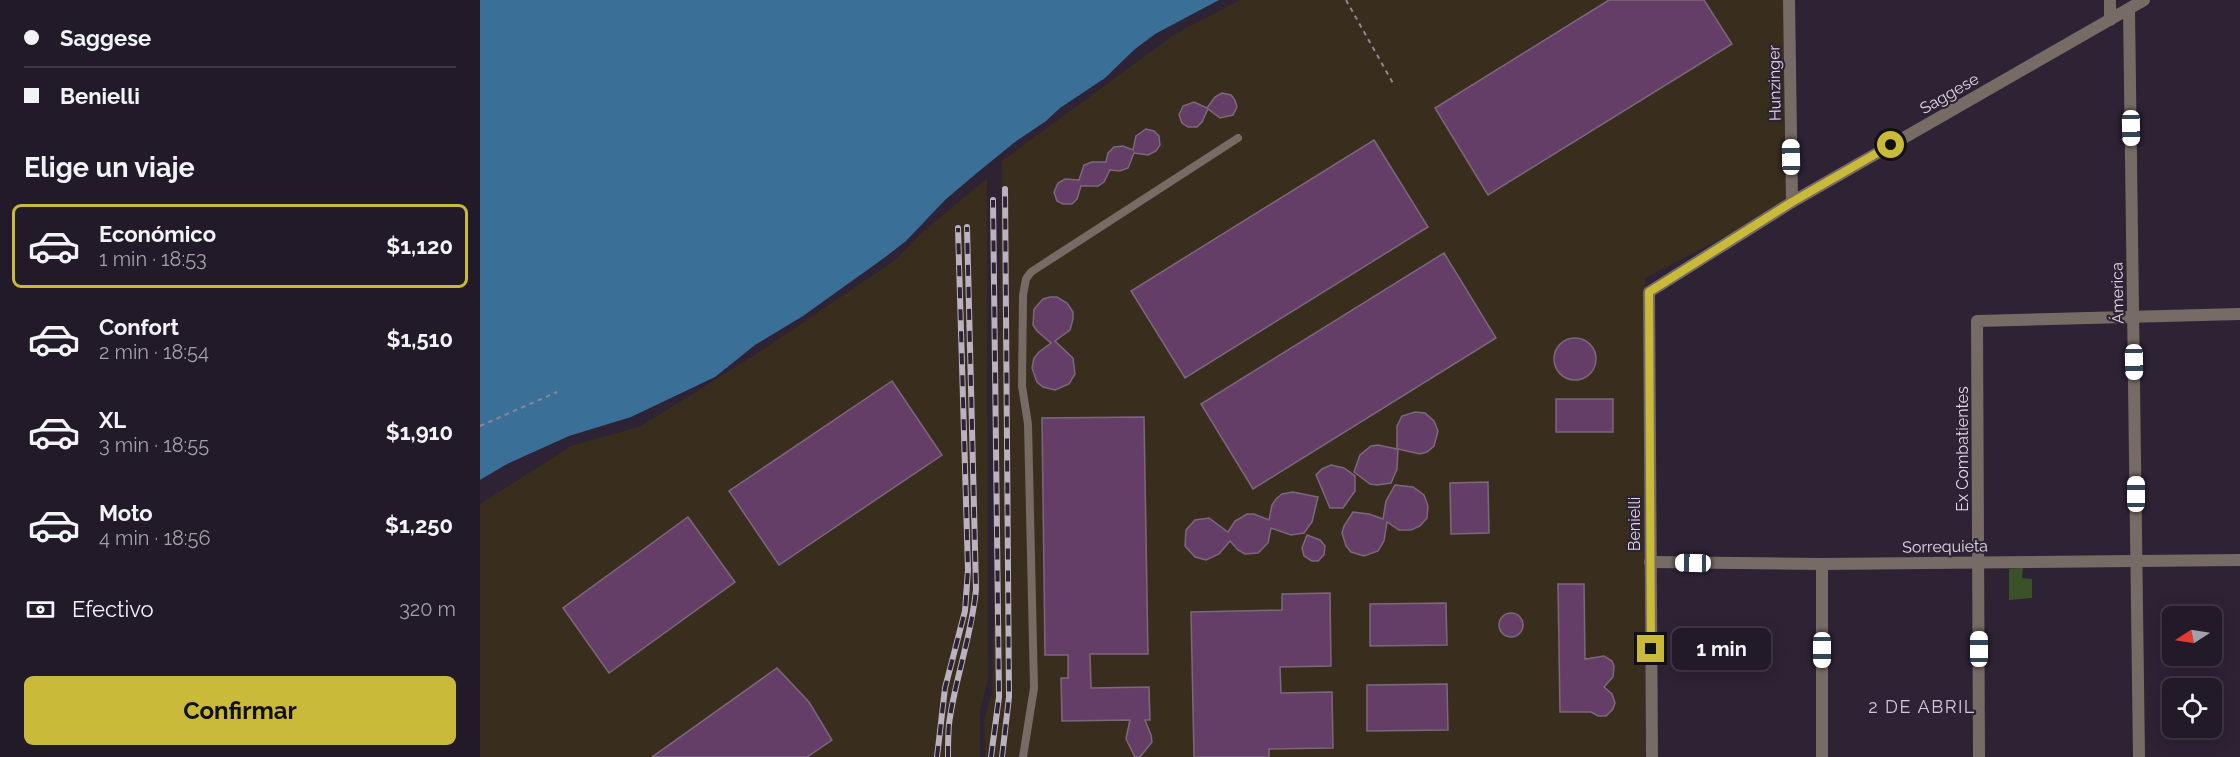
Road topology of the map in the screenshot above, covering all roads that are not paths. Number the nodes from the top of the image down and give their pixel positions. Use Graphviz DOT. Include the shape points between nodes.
graph roads {
  1 [pos="1789,0"];
  2 [pos="2110,0"];
  3 [pos="2144,0"];
  4 [pos="2129,9"];
  5 [pos="2110,20"];
  6 [pos="1238,138"];
  7 [pos="1792,202"];
  8 [pos="1649,292"];
  9 [pos="2240,314"];
  10 [pos="2133,318"];
  11 [pos="2137,560"];
  12 [pos="2240,560"];
  13 [pos="1650,562"];
  14 [pos="1980,562"];
  15 [pos="1822,564"];
  16 [pos="1023,757"];
  17 [pos="1652,757"];
  18 [pos="1822,757"];
  19 [pos="1979,757"];
  20 [pos="2139,757"];
  1 -- 7 [label="street, Hunzinger"];
  2 -- 5 [label="street"];
  3 -- 4 [label="street, Saggese"];
  4 -- 5 [label="street, Saggese"];
  4 -- 10 [label="street, Ámerica"];
  5 -- 7 [label="street, Saggese"];
  6 -- 16 [label="lane" via="1036,268 1026,279 1022,386 1028,424 1034,688"];
  7 -- 8 [label="street, Saggese"];
  8 -- 13 [label="street, Benielli"];
  9 -- 10 [label="street"];
  10 -- 11 [label="street, Ámerica"];
  10 -- 14 [label="street, Ex Combatientes" via="1977,321"];
  11 -- 12 [label="street, Sorrequieta"];
  11 -- 14 [label="street, Sorrequieta"];
  11 -- 20 [label="street, Ámerica"];
  13 -- 15 [label="street, Sorrequieta"];
  13 -- 17 [label="street, Benielli"];
  14 -- 15 [label="street, Sorrequieta"];
  14 -- 19 [label="street, Ex Combatientes"];
  15 -- 18 [label="street"];
}
